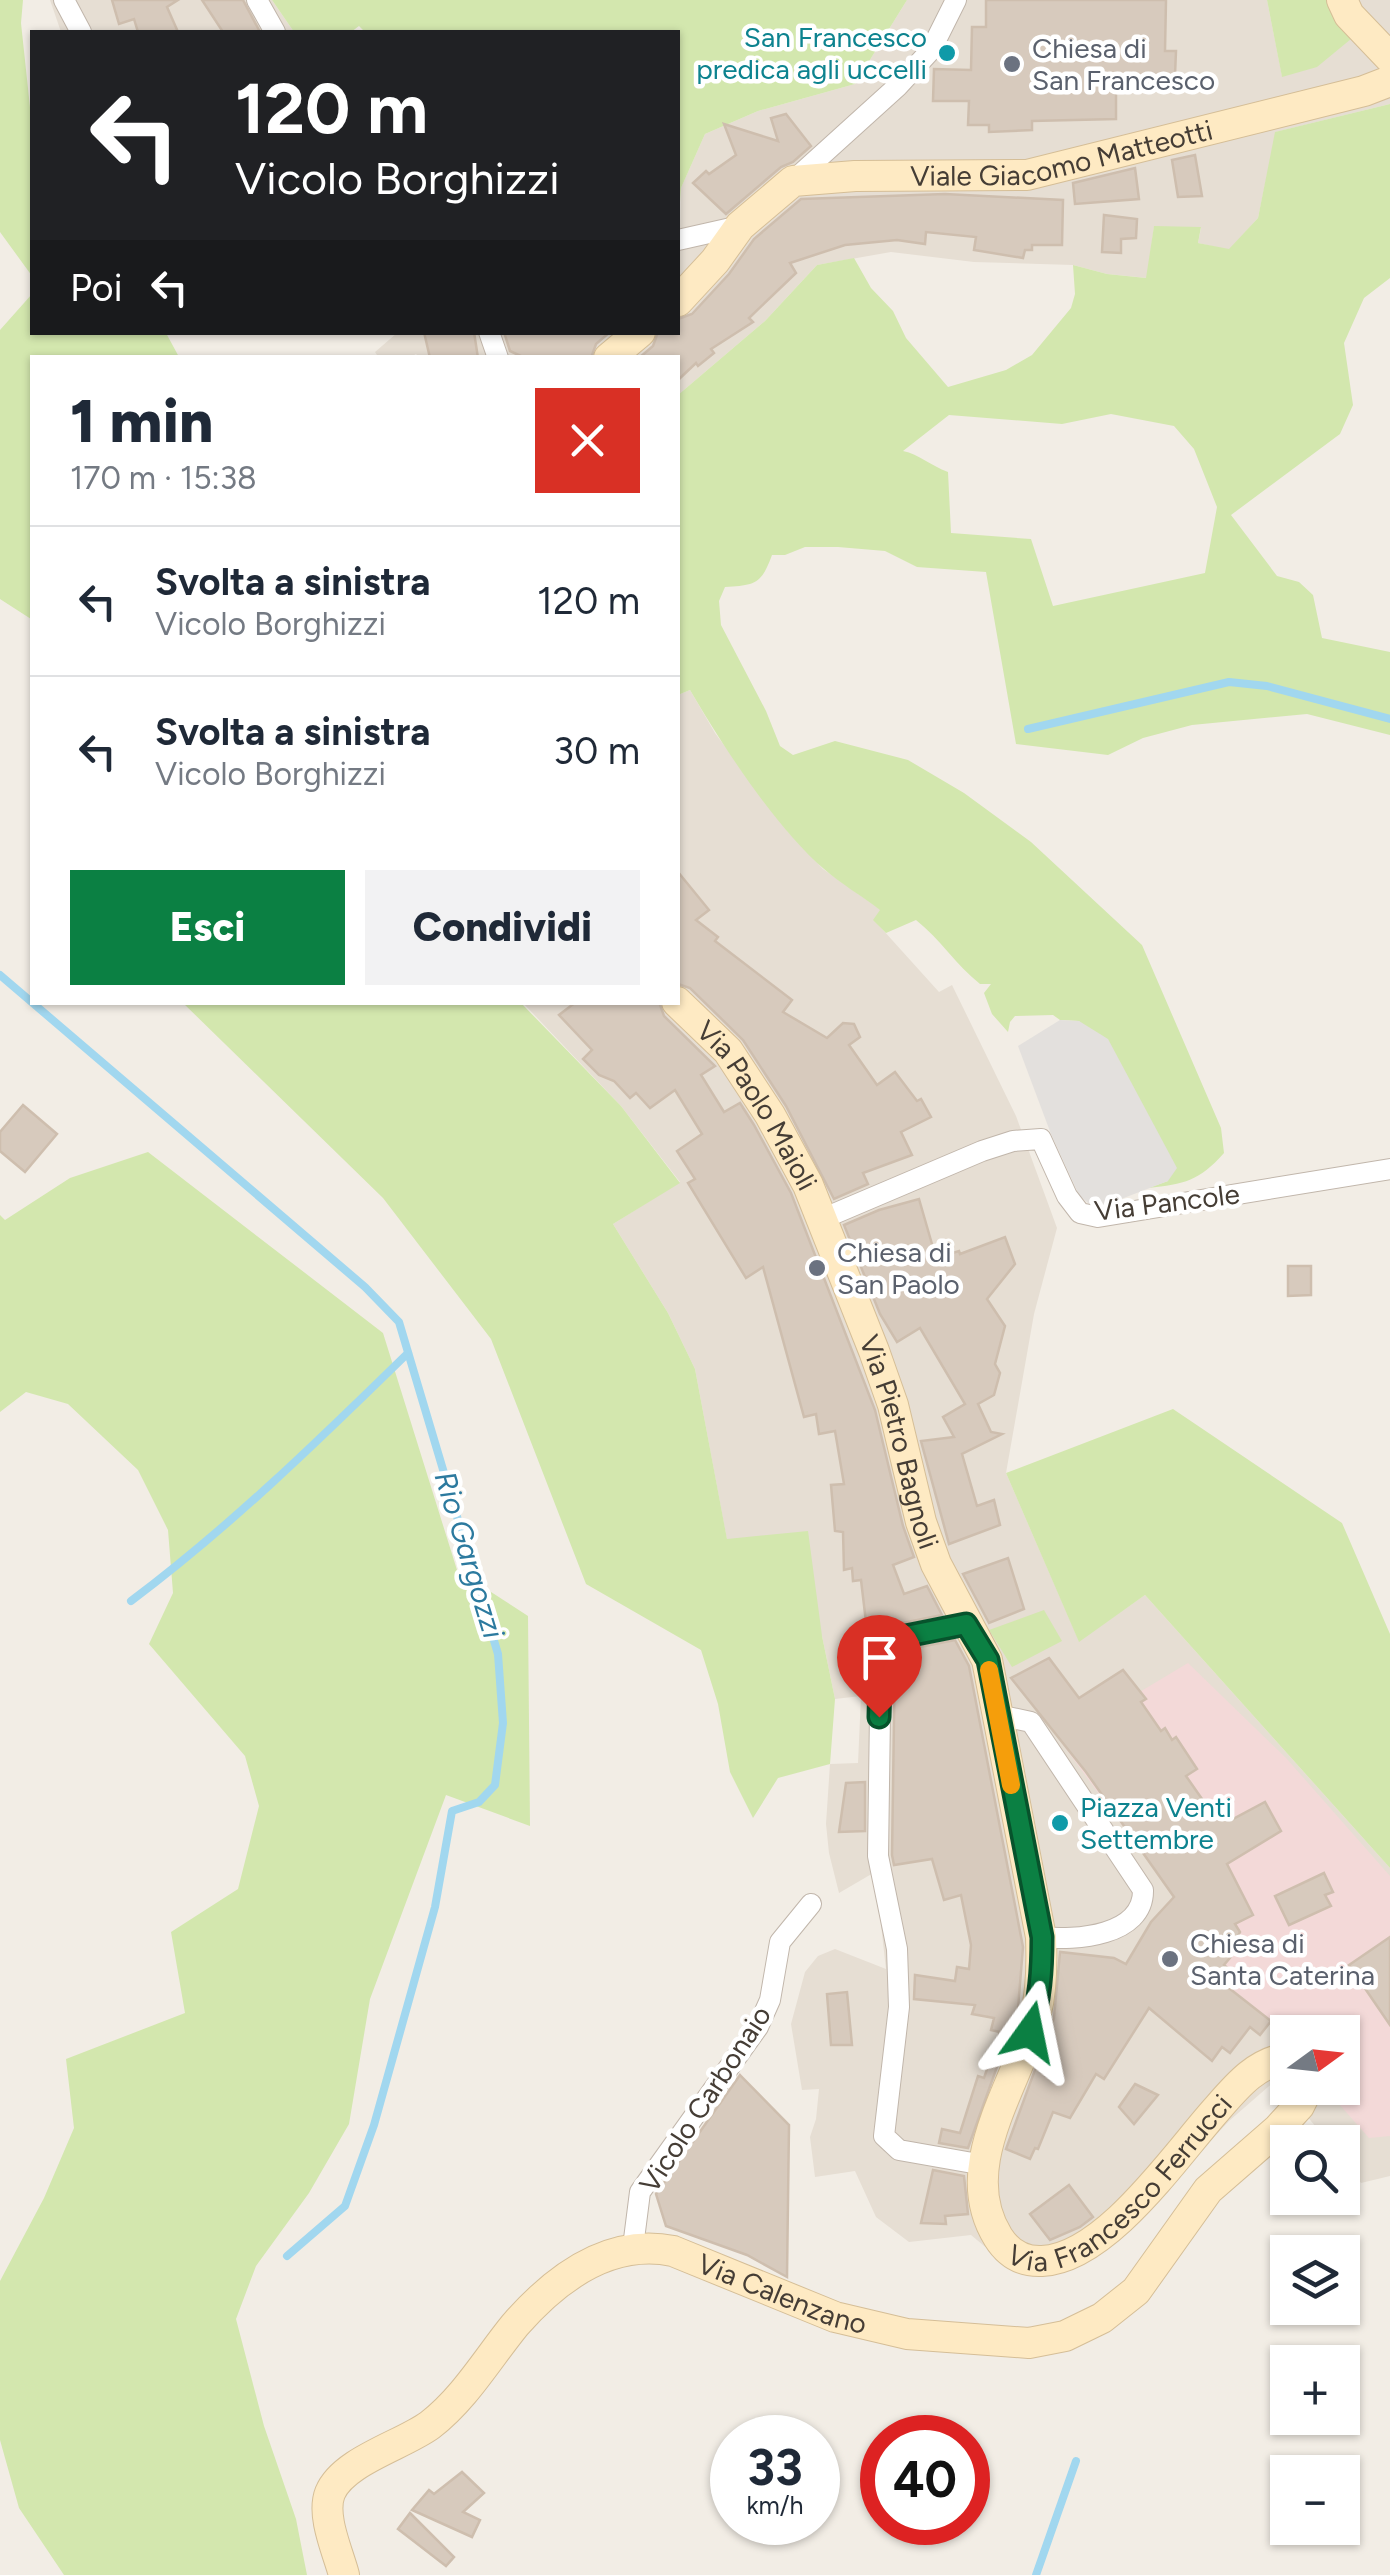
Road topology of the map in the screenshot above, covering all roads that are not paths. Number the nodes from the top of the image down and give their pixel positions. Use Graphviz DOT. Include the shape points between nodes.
graph roads {
  1 [pos="64,0"];
  2 [pos="256,0"];
  3 [pos="956,0"];
  4 [pos="1342,0"];
  5 [pos="79,30"];
  6 [pos="274,30"];
  7 [pos="1390,61"];
  8 [pos="1390,78"];
  9 [pos="792,181"];
  10 [pos="740,226"];
  11 [pos="680,240"];
  12 [pos="680,299"];
  13 [pos="636,335"];
  14 [pos="613,355"];
  15 [pos="680,1005"];
  16 [pos="1390,1169"];
  17 [pos="822,1219"];
  18 [pos="966,1624"];
  19 [pos="988,1660"];
  20 [pos="998,1715"];
  21 [pos="811,1904"];
  22 [pos="1042,1937"];
  23 [pos="1270,2060"];
  24 [pos="1300,2105"];
  25 [pos="984,2165"];
  26 [pos="633,2247"];
  27 [pos="344,2575"];
  1 -- 5 [label="street"];
  2 -- 6 [label="street"];
  3 -- 9 [label="street" via="931,50"];
  4 -- 7 [label="street"];
  7 -- 8 [label="street"];
  8 -- 9 [label="street, Viale Giacomo Matteotti" via="1364,91 1027,175"];
  9 -- 10 [label="street"];
  10 -- 11 [label="street"];
  10 -- 12 [label="street"];
  13 -- 14 [label="street"];
  15 -- 17 [label="street, Via Paolo Maioli" via="745,1073"];
  16 -- 17 [label="street, Via Pancole" via="1098,1217 1080,1213 1067,1196 1041,1139 982,1151"];
  17 -- 18 [label="street, Via Pietro Bagnoli" via="893,1406 921,1522"];
  18 -- 19 [label="street, Via Pietro Bagnoli"];
  18 -- 25 [label="street" via="881,1641 878,1856 897,1949 900,2007 884,2136 899,2150"];
  19 -- 20 [label="street, Via Francesco Ferrucci"];
  20 -- 22 [label="street, Via Francesco Ferrucci"];
  20 -- 22 [label="street" via="1031,1722 1143,1890 1138,1911 1102,1934"];
  21 -- 26 [label="street, Vicolo Carbonaio" via="780,1942 758,2027 640,2192"];
  22 -- 25 [label="street, Via Francesco Ferrucci" via="1036,2012"];
  23 -- 25 [label="street, Via Francesco Ferrucci" via="1104,2232 1056,2260 1018,2258 1004,2246 992,2228"];
  24 -- 26 [label="street, Via Calenzano" via="1208,2190 1136,2292 1066,2336 1029,2344 907,2334 835,2318 674,2250"];
  26 -- 27 [label="street, Via Calenzano" via="610,2253 556,2286 432,2424 341,2476 329,2494 328,2514"];
}
